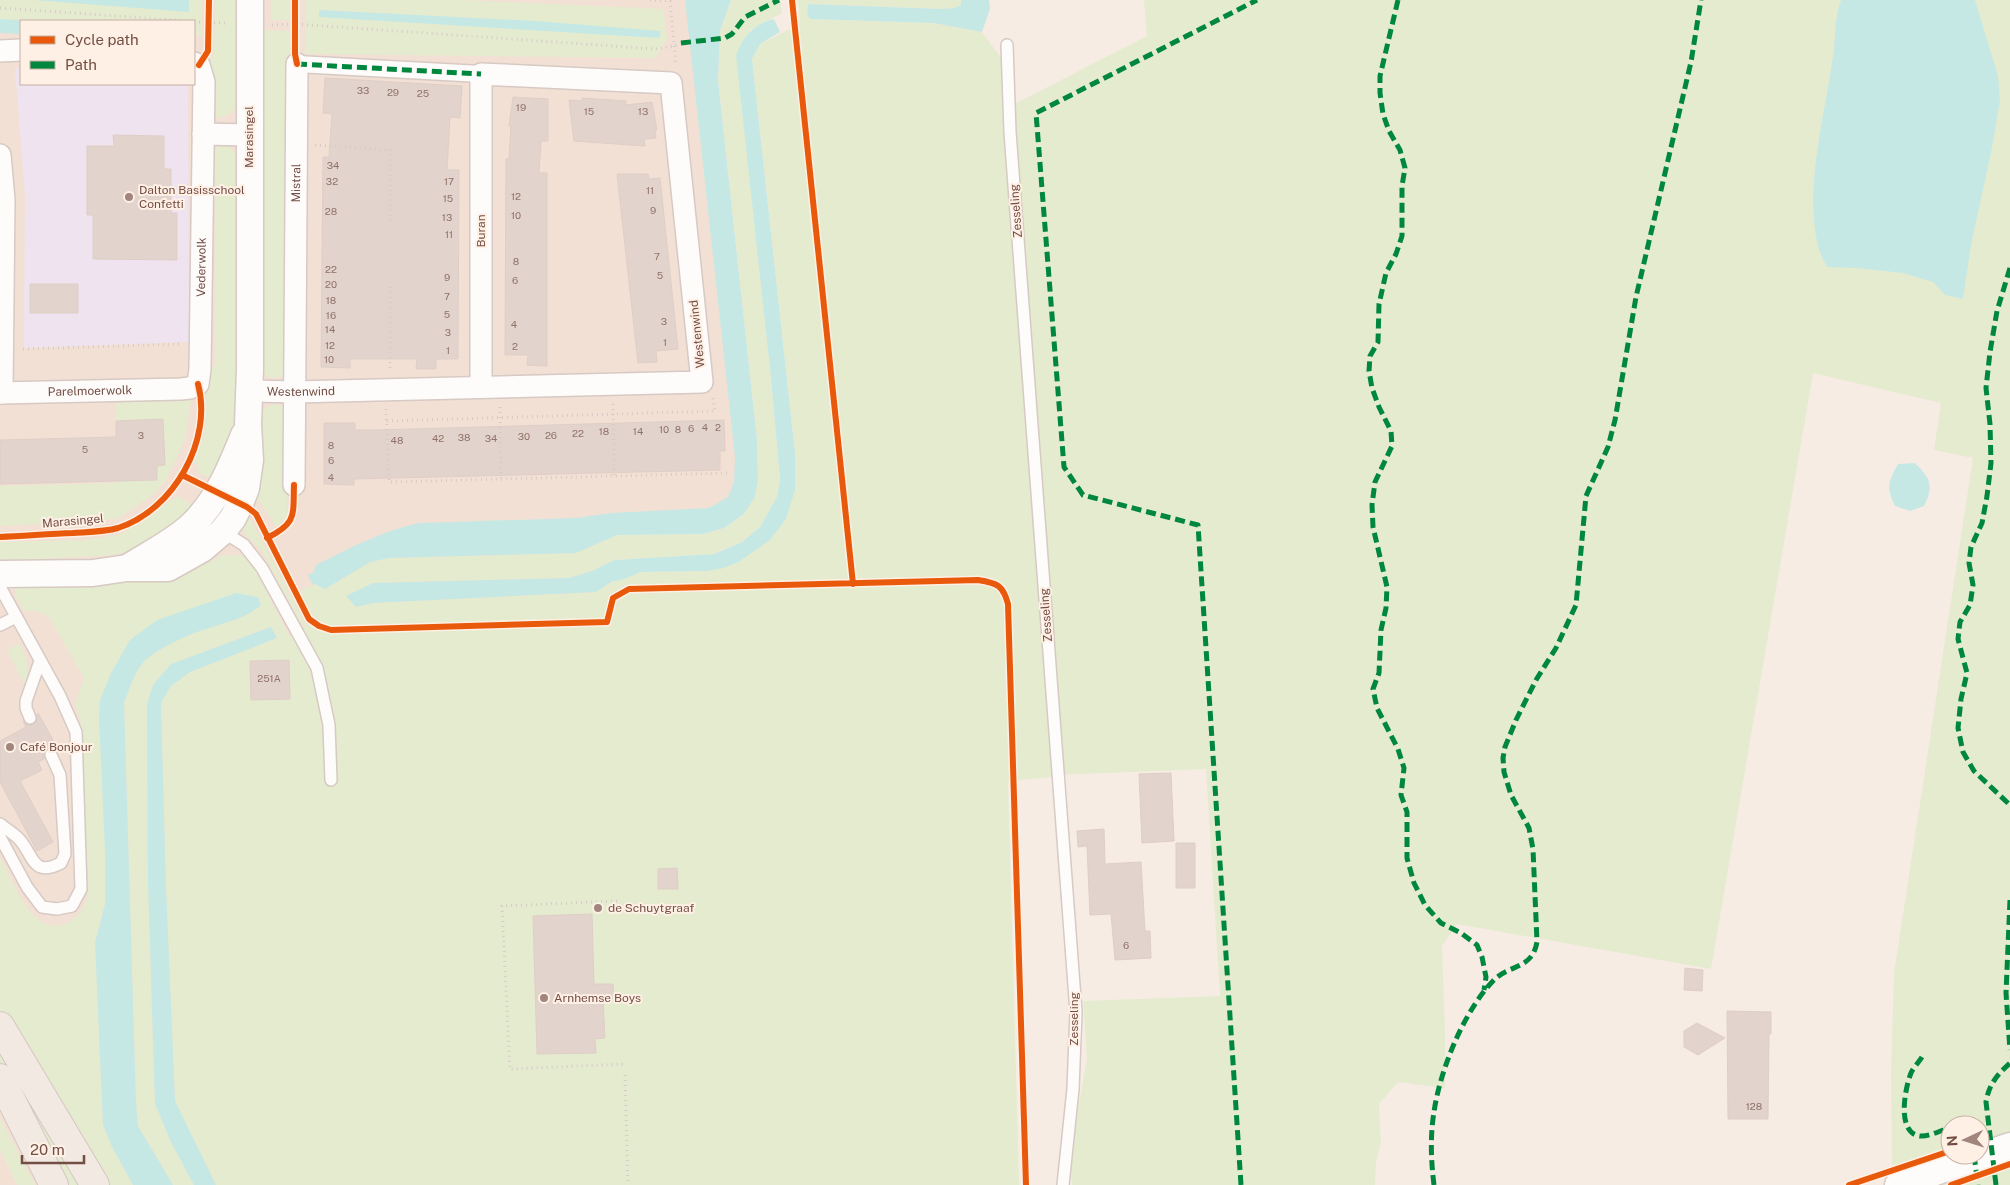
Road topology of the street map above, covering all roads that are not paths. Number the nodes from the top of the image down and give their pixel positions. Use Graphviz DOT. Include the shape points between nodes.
graph roads {
  1 [pos="250,12"];
  2 [pos="1007,45"];
  3 [pos="20,50"];
  4 [pos="0,51"];
  5 [pos="195,64"];
  6 [pos="297,64"];
  7 [pos="481,74"];
  8 [pos="203,134"];
  9 [pos="249,135"];
  10 [pos="0,155"];
  11 [pos="2,200"];
  12 [pos="490,387"];
  13 [pos="181,389"];
  14 [pos="249,390"];
  15 [pos="295,392"];
  16 [pos="1,393"];
  17 [pos="294,485"];
  18 [pos="213,522"];
  19 [pos="0,574"];
  20 [pos="0,587"];
  21 [pos="16,617"];
  22 [pos="0,625"];
  23 [pos="40,661"];
  24 [pos="30,718"];
  25 [pos="51,755"];
  26 [pos="331,780"];
  27 [pos="0,824"];
  28 [pos="64,827"];
  29 [pos="0,837"];
  30 [pos="80,851"];
  31 [pos="0,1026"];
  32 [pos="0,1078"];
  33 [pos="2010,1146"];
  34 [pos="54,1185"];
  35 [pos="95,1185"];
  36 [pos="1063,1185"];
  37 [pos="1898,1185"];
  1 -- 9 [label="street, Marasingel"];
  2 -- 36 [label="lane, Zesseling" via="1012,152 1076,1012 1073,1089"];
  3 -- 4 [label="street"];
  5 -- 8 [label="street, Vederwolk" via="199,66 204,82"];
  6 -- 7 [label="street"];
  6 -- 15 [label="street, Mistral"];
  7 -- 12 [label="street, Buran"];
  7 -- 12 [label="street, Westenwind" via="671,83 702,382"];
  8 -- 9 [label="street"];
  8 -- 13 [label="street, Vederwolk" via="198,384"];
  9 -- 14 [label="street, Marasingel"];
  10 -- 11 [label="street"];
  11 -- 16 [label="street"];
  12 -- 15 [label="street, Westenwind"];
  13 -- 16 [label="street, Parelmoerwolk"];
  14 -- 15 [label="street, Westenwind"];
  14 -- 18 [label="street, Marasingel" via="250,460 246,488 240,504"];
  15 -- 17 [label="street, Mistral"];
  18 -- 19 [label="street, Marasingel" via="202,549 168,568"];
  18 -- 26 [label="lane" via="244,545 262,568 317,668 330,725"];
  20 -- 21 [label="lane"];
  21 -- 22 [label="lane"];
  21 -- 23 [label="lane"];
  23 -- 24 [label="lane" via="26,701"];
  23 -- 30 [label="lane" via="76,732"];
  25 -- 28 [label="lane" via="60,776"];
  27 -- 28 [label="lane" via="20,840 39,867 46,869 60,863 65,854"];
  28 -- 30 [label="lane"];
  29 -- 30 [label="lane" via="27,887 42,907 72,906 81,889"];
  31 -- 35 [label="main road"];
  32 -- 34 [label="main road"];
  33 -- 37 [label="street"];
}
